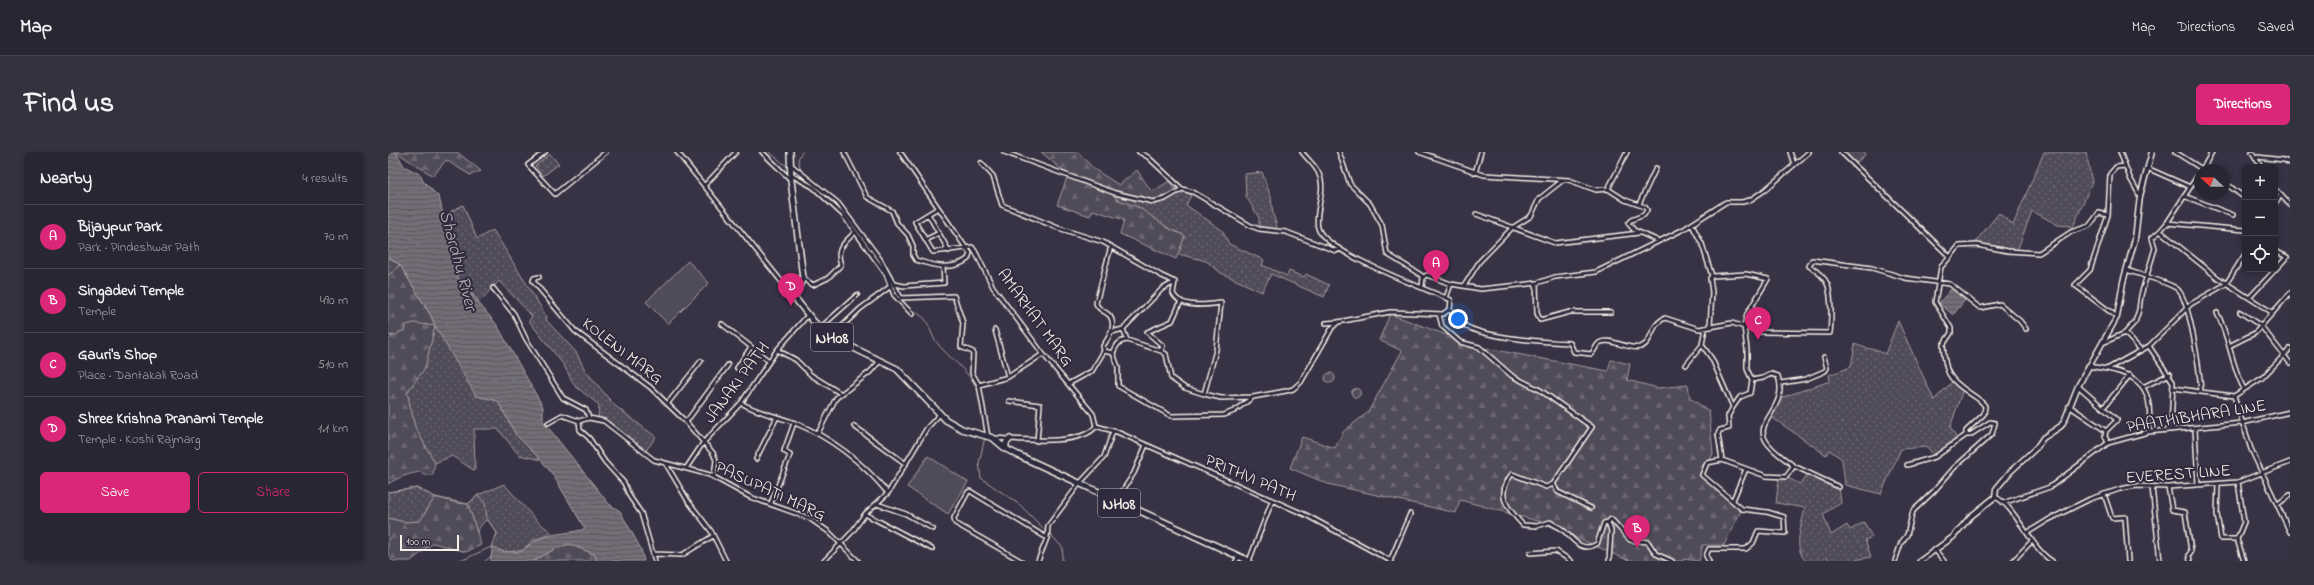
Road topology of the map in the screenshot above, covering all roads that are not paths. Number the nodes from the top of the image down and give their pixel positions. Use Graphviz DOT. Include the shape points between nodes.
graph roads {
  1 [pos="545,152"];
  2 [pos="606,152"];
  3 [pos="677,152"];
  4 [pos="736,152"];
  5 [pos="762,152"];
  6 [pos="790,152"];
  7 [pos="844,152"];
  8 [pos="900,152"];
  9 [pos="1004,152"];
  10 [pos="1139,152"];
  11 [pos="1302,152"];
  12 [pos="1339,152"];
  13 [pos="1419,152"];
  14 [pos="1434,152"];
  15 [pos="1481,152"];
  16 [pos="1627,152"];
  17 [pos="1790,152"];
  18 [pos="1809,152"];
  19 [pos="1841,152"];
  20 [pos="2120,152"];
  21 [pos="2152,152"];
  22 [pos="2175,152"];
  23 [pos="2212,152"];
  24 [pos="2252,152"];
  25 [pos="1431,157"];
  26 [pos="2257,157"];
  27 [pos="981,163"];
  28 [pos="2290,163"];
  29 [pos="1794,164"];
  30 [pos="2205,164"];
  31 [pos="2260,164"];
  32 [pos="2194,165"];
  33 [pos="791,166"];
  34 [pos="2125,166"];
  35 [pos="1656,168"];
  36 [pos="2147,168"];
  37 [pos="1475,173"];
  38 [pos="791,176"];
  39 [pos="1564,180"];
  40 [pos="2194,181"];
  41 [pos="704,186"];
  42 [pos="2190,187"];
  43 [pos="2230,187"];
  44 [pos="1182,189"];
  45 [pos="1608,189"];
  46 [pos="2278,192"];
  47 [pos="2281,195"];
  48 [pos="2140,196"];
  49 [pos="2184,196"];
  50 [pos="2242,196"];
  51 [pos="2277,200"];
  52 [pos="1639,204"];
  53 [pos="2290,205"];
  54 [pos="938,208"];
  55 [pos="928,214"];
  56 [pos="1476,214"];
  57 [pos="2108,215"];
  58 [pos="2233,215"];
  59 [pos="2167,223"];
  60 [pos="1692,225"];
  61 [pos="1512,228"];
  62 [pos="2160,230"];
  63 [pos="2242,230"];
  64 [pos="855,232"];
  65 [pos="939,233"];
  66 [pos="1639,233"];
  67 [pos="925,240"];
  68 [pos="1659,241"];
  69 [pos="1111,246"];
  70 [pos="966,248"];
  71 [pos="1340,249"];
  72 [pos="949,251"];
  73 [pos="2278,252"];
  74 [pos="1950,257"];
  75 [pos="2289,258"];
  76 [pos="2242,259"];
  77 [pos="943,267"];
  78 [pos="2127,270"];
  79 [pos="1712,276"];
  80 [pos="540,277"];
  81 [pos="1423,277"];
  82 [pos="803,278"];
  83 [pos="2146,278"];
  84 [pos="1175,282"];
  85 [pos="1938,282"];
  86 [pos="1536,283"];
  87 [pos="1452,284"];
  88 [pos="2226,284"];
  89 [pos="892,286"];
  90 [pos="1464,286"];
  91 [pos="1422,287"];
  92 [pos="493,288"];
  93 [pos="2290,293"];
  94 [pos="857,295"];
  95 [pos="794,297"];
  96 [pos="2250,297"];
  97 [pos="1446,298"];
  98 [pos="1181,301"];
  99 [pos="2187,308"];
  100 [pos="1450,309"];
  101 [pos="1611,312"];
  102 [pos="2240,312"];
  103 [pos="2217,313"];
  104 [pos="2272,313"];
  105 [pos="912,314"];
  106 [pos="1439,314"];
  107 [pos="808,315"];
  108 [pos="2117,318"];
  109 [pos="1338,322"];
  110 [pos="1326,323"];
  111 [pos="722,324"];
  112 [pos="1710,326"];
  113 [pos="1744,326"];
  114 [pos="2261,326"];
  115 [pos="820,328"];
  116 [pos="1705,328"];
  117 [pos="1122,329"];
  118 [pos="2026,329"];
  119 [pos="995,330"];
  120 [pos="1112,332"];
  121 [pos="2125,333"];
  122 [pos="831,337"];
  123 [pos="1127,340"];
  124 [pos="2105,342"];
  125 [pos="1702,345"];
  126 [pos="2149,346"];
  127 [pos="2230,346"];
  128 [pos="751,347"];
  129 [pos="2140,349"];
  130 [pos="2290,349"];
  131 [pos="777,350"];
  132 [pos="1161,350"];
  133 [pos="1104,351"];
  134 [pos="1113,353"];
  135 [pos="1043,354"];
  136 [pos="2284,356"];
  137 [pos="1824,357"];
  138 [pos="701,361"];
  139 [pos="769,361"];
  140 [pos="880,361"];
  141 [pos="2290,363"];
  142 [pos="728,365"];
  143 [pos="1686,365"];
  144 [pos="2088,366"];
  145 [pos="737,368"];
  146 [pos="2107,369"];
  147 [pos="2170,374"];
  148 [pos="2130,375"];
  149 [pos="1008,377"];
  150 [pos="1752,380"];
  151 [pos="1781,383"];
  152 [pos="1068,384"];
  153 [pos="979,385"];
  154 [pos="2078,386"];
  155 [pos="2143,387"];
  156 [pos="2174,388"];
  157 [pos="2244,389"];
  158 [pos="2202,392"];
  159 [pos="840,393"];
  160 [pos="1204,394"];
  161 [pos="2234,396"];
  162 [pos="1253,397"];
  163 [pos="1009,401"];
  164 [pos="668,403"];
  165 [pos="741,403"];
  166 [pos="2069,406"];
  167 [pos="1733,407"];
  168 [pos="2103,408"];
  169 [pos="2290,412"];
  170 [pos="939,415"];
  171 [pos="777,417"];
  172 [pos="589,418"];
  173 [pos="579,421"];
  174 [pos="686,422"];
  175 [pos="548,423"];
  176 [pos="794,423"];
  177 [pos="2242,423"];
  178 [pos="854,426"];
  179 [pos="1096,426"];
  180 [pos="2195,429"];
  181 [pos="2171,430"];
  182 [pos="1113,431"];
  183 [pos="2106,431"];
  184 [pos="2148,432"];
  185 [pos="818,433"];
  186 [pos="1966,435"];
  187 [pos="988,437"];
  188 [pos="1010,439"];
  189 [pos="1037,440"];
  190 [pos="703,443"];
  191 [pos="2108,443"];
  192 [pos="1146,445"];
  193 [pos="1006,449"];
  194 [pos="756,459"];
  195 [pos="1722,460"];
  196 [pos="2290,462"];
  197 [pos="666,464"];
  198 [pos="906,464"];
  199 [pos="1907,465"];
  200 [pos="1794,466"];
  201 [pos="687,467"];
  202 [pos="1746,469"];
  203 [pos="2264,473"];
  204 [pos="714,477"];
  205 [pos="2238,482"];
  206 [pos="1079,484"];
  207 [pos="1553,484"];
  208 [pos="2218,484"];
  209 [pos="2198,485"];
  210 [pos="1839,487"];
  211 [pos="2152,487"];
  212 [pos="2168,487"];
  213 [pos="888,493"];
  214 [pos="2104,494"];
  215 [pos="2290,496"];
  216 [pos="1994,497"];
  217 [pos="1733,500"];
  218 [pos="1116,501"];
  219 [pos="1272,501"];
  220 [pos="771,503"];
  221 [pos="2003,503"];
  222 [pos="877,504"];
  223 [pos="2278,504"];
  224 [pos="1591,508"];
  225 [pos="865,514"];
  226 [pos="1410,514"];
  227 [pos="1608,522"];
  228 [pos="933,529"];
  229 [pos="2290,532"];
  230 [pos="2027,533"];
  231 [pos="713,536"];
  232 [pos="1047,537"];
  233 [pos="2237,539"];
  234 [pos="2032,541"];
  235 [pos="840,543"];
  236 [pos="932,549"];
  237 [pos="1936,551"];
  238 [pos="1530,553"];
  239 [pos="653,554"];
  240 [pos="1237,559"];
  241 [pos="655,561"];
  242 [pos="726,561"];
  243 [pos="824,561"];
  244 [pos="858,561"];
  245 [pos="1021,561"];
  246 [pos="1038,561"];
  247 [pos="1249,561"];
  248 [pos="1391,561"];
  249 [pos="1571,561"];
  250 [pos="1609,561"];
  251 [pos="1672,561"];
  252 [pos="1708,561"];
  253 [pos="1895,561"];
  254 [pos="1920,561"];
  255 [pos="1944,561"];
  256 [pos="2013,561"];
  257 [pos="2052,561"];
  258 [pos="2128,561"];
  259 [pos="2160,561"];
  260 [pos="2190,561"];
  261 [pos="2244,561"];
  1 -- 2 [label="street" via="528,165 555,194"];
  3 -- 41 [label="street"];
  4 -- 41 [label="street"];
  5 -- 38 [label="street"];
  6 -- 33 [label="main road"];
  7 -- 77 [label="street" via="867,197 892,211 897,223 908,235 916,260"];
  8 -- 54 [label="street, AMARHAT MARG"];
  9 -- 44 [label="street" via="1116,193 1153,202 1165,199"];
  10 -- 44 [label="street" via="1148,157"];
  11 -- 71 [label="street" via="1319,173 1322,182 1317,223 1319,230 1326,241"];
  12 -- 81 [label="street" via="1350,184 1370,204 1382,225 1387,254"];
  13 -- 25 [label="street"];
  14 -- 25 [label="street"];
  15 -- 37 [label="street"];
  16 -- 45 [label="street"];
  17 -- 29 [label="street"];
  18 -- 29 [label="street"];
  19 -- 74 [label="street"];
  20 -- 34 [label="street"];
  21 -- 36 [label="street"];
  22 -- 32 [label="street"];
  23 -- 30 [label="street"];
  24 -- 26 [label="street"];
  25 -- 37 [label="street"];
  26 -- 28 [label="street"];
  26 -- 31 [label="street"];
  27 -- 69 [label="street" via="993,176 1002,205"];
  29 -- 60 [label="street" via="1750,200 1726,202"];
  33 -- 38 [label="main road"];
  33 -- 89 [label="street" via="838,203 880,259"];
  34 -- 48 [label="street"];
  34 -- 57 [label="street" via="2116,166 2110,174"];
  35 -- 52 [label="street"];
  36 -- 42 [label="street"];
  36 -- 48 [label="street"];
  37 -- 39 [label="street"];
  38 -- 64 [label="street" via="805,181 824,195"];
  38 -- 82 [label="main road"];
  39 -- 45 [label="street" via="1574,181 1596,190"];
  39 -- 61 [label="street" via="1539,199 1531,216"];
  40 -- 42 [label="street"];
  41 -- 95 [label="street"];
  42 -- 49 [label="street"];
  43 -- 50 [label="street"];
  44 -- 71 [label="street" via="1194,192 1259,229 1286,232 1336,251"];
  45 -- 52 [label="street" via="1625,200"];
  46 -- 47 [label="street"];
  47 -- 51 [label="street"];
  47 -- 53 [label="street"];
  48 -- 78 [label="street" via="2135,239"];
  49 -- 58 [label="street"];
  49 -- 59 [label="street"];
  52 -- 66 [label="street" via="1647,210 1644,215 1628,223"];
  54 -- 55 [label="street"];
  54 -- 70 [label="street, AMARHAT MARG"];
  55 -- 65 [label="street"];
  55 -- 67 [label="street" via="915,222"];
  56 -- 61 [label="street"];
  57 -- 74 [label="street" via="2099,213 2089,226 2071,232 2039,253 1977,245 1958,246"];
  57 -- 108 [label="street" via="2090,270 2075,285"];
  59 -- 62 [label="street"];
  59 -- 63 [label="street"];
  60 -- 68 [label="street"];
  60 -- 79 [label="street" via="1702,244"];
  61 -- 66 [label="street" via="1555,243"];
  61 -- 90 [label="street" via="1479,262"];
  62 -- 83 [label="street" via="2152,238 2155,248"];
  62 -- 88 [label="street"];
  64 -- 82 [label="street" via="840,248 838,255 841,265 828,278 813,285"];
  64 -- 89 [label="street" via="879,263"];
  65 -- 67 [label="street"];
  65 -- 72 [label="street"];
  66 -- 68 [label="street"];
  67 -- 72 [label="street" via="933,252"];
  68 -- 86 [label="street" via="1596,272 1555,277"];
  69 -- 84 [label="street"];
  69 -- 120 [label="street" via="1096,303 1097,308 1110,316"];
  70 -- 72 [label="street"];
  70 -- 77 [label="street" via="970,253 968,259 960,265"];
  70 -- 135 [label="street, AMARHAT MARG" via="972,247 975,251 993,287"];
  71 -- 91 [label="street" via="1378,269"];
  73 -- 75 [label="street"];
  74 -- 85 [label="street" via="1941,267"];
  75 -- 96 [label="street"];
  76 -- 88 [label="street"];
  77 -- 89 [label="street" via="944,282"];
  78 -- 83 [label="street"];
  78 -- 108 [label="street" via="2120,293"];
  79 -- 112 [label="street"];
  79 -- 113 [label="street" via="1746,274 1768,279 1752,305"];
  80 -- 164 [label="street, KOLENI MARG" via="534,278 534,281 576,330"];
  81 -- 87 [label="street" via="1427,275"];
  81 -- 91 [label="street"];
  82 -- 95 [label="main road"];
  83 -- 99 [label="street" via="2178,289"];
  83 -- 121 [label="street" via="2135,322"];
  84 -- 98 [label="street" via="1173,293"];
  84 -- 117 [label="street" via="1162,289"];
  85 -- 113 [label="street" via="1905,278 1872,268 1812,260 1809,266 1821,273 1829,285 1830,332 1760,332"];
  85 -- 118 [label="street" via="1950,284 1980,308 2000,304"];
  85 -- 186 [label="street" via="1934,302 1951,328 1951,333 1943,345 1947,374 1985,406 1984,414"];
  86 -- 90 [label="street" via="1481,289"];
  86 -- 101 [label="street" via="1537,313 1540,320 1570,312"];
  87 -- 90 [label="street"];
  87 -- 97 [label="street"];
  88 -- 96 [label="street"];
  88 -- 99 [label="street"];
  89 -- 105 [label="street" via="902,305"];
  89 -- 122 [label="street" via="860,309"];
  89 -- 153 [label="street" via="901,298 954,296 963,323 961,347 973,352 972,372"];
  91 -- 97 [label="street"];
  92 -- 172 [label="street" via="514,314 563,398 586,410"];
  93 -- 104 [label="street"];
  94 -- 115 [label="street"];
  95 -- 107 [label="main road, NH08"];
  96 -- 104 [label="street"];
  97 -- 100 [label="street" via="1451,300"];
  98 -- 132 [label="street" via="1172,321 1147,332 1160,342 1163,346"];
  98 -- 160 [label="street" via="1193,304 1221,303 1216,350"];
  99 -- 126 [label="street"];
  99 -- 158 [label="street"];
  100 -- 106 [label="street"];
  100 -- 116 [label="street" via="1458,320 1474,330 1542,342 1570,342 1574,352 1581,354 1591,354 1598,344 1607,342 1633,348 1641,347 1648,340 1654,326 1665,318 1691,327"];
  102 -- 114 [label="street"];
  103 -- 127 [label="street"];
  104 -- 114 [label="street"];
  106 -- 109 [label="street" via="1390,312"];
  106 -- 207 [label="street" via="1442,326 1460,342 1479,348 1512,376 1540,390 1592,427"];
  107 -- 115 [label="main road, NH08"];
  107 -- 131 [label="street, JANAKI PATH"];
  108 -- 124 [label="street"];
  109 -- 110 [label="street"];
  109 -- 162 [label="street" via="1301,382 1293,389"];
  111 -- 128 [label="street"];
  112 -- 113 [label="street" via="1732,323"];
  112 -- 116 [label="street"];
  113 -- 150 [label="street" via="1747,369"];
  114 -- 127 [label="street" via="2247,338"];
  114 -- 136 [label="street"];
  115 -- 122 [label="main road, NH08"];
  116 -- 125 [label="street"];
  117 -- 120 [label="street"];
  117 -- 123 [label="street"];
  119 -- 149 [label="street"];
  120 -- 133 [label="street" via="1103,346"];
  121 -- 124 [label="street"];
  121 -- 129 [label="street"];
  122 -- 140 [label="main road, NH08"];
  123 -- 132 [label="street"];
  123 -- 134 [label="street" via="1121,341"];
  124 -- 144 [label="street"];
  125 -- 143 [label="street"];
  125 -- 167 [label="street" via="1712,359"];
  126 -- 129 [label="street"];
  126 -- 147 [label="street"];
  127 -- 157 [label="street" via="2235,373"];
  128 -- 139 [label="street"];
  128 -- 145 [label="street"];
  129 -- 146 [label="street"];
  130 -- 136 [label="street"];
  131 -- 139 [label="street, JANAKI PATH"];
  131 -- 159 [label="street" via="796,360 811,375"];
  132 -- 160 [label="street" via="1166,354 1171,378 1185,388"];
  133 -- 134 [label="street"];
  133 -- 152 [label="street" via="1092,371"];
  134 -- 162 [label="street" via="1118,367 1118,386 1171,416 1224,415"];
  135 -- 149 [label="street"];
  135 -- 152 [label="street, AMARHAT MARG"];
  136 -- 141 [label="street"];
  136 -- 157 [label="street" via="2262,378"];
  137 -- 151 [label="street" via="1827,368 1825,371 1806,379"];
  138 -- 164 [label="street"];
  139 -- 165 [label="street, JANAKI PATH"];
  140 -- 159 [label="street" via="870,372"];
  140 -- 170 [label="main road, NH08" via="897,369"];
  142 -- 174 [label="street"];
  144 -- 146 [label="street"];
  144 -- 154 [label="street"];
  146 -- 148 [label="street"];
  147 -- 155 [label="street"];
  147 -- 156 [label="street"];
  148 -- 155 [label="street"];
  148 -- 168 [label="street"];
  149 -- 153 [label="street"];
  150 -- 151 [label="street" via="1776,374"];
  150 -- 167 [label="street" via="1750,393 1740,397"];
  151 -- 200 [label="street" via="1780,398 1763,426 1762,433 1766,442"];
  152 -- 179 [label="street, AMARHAT MARG" via="1093,414"];
  153 -- 187 [label="street"];
  154 -- 166 [label="street"];
  154 -- 168 [label="street"];
  155 -- 184 [label="street" via="2151,412"];
  156 -- 158 [label="street"];
  156 -- 181 [label="street"];
  157 -- 161 [label="street"];
  158 -- 161 [label="street"];
  159 -- 185 [label="street" via="830,407"];
  160 -- 162 [label="street" via="1221,398"];
  161 -- 177 [label="street"];
  163 -- 189 [label="street" via="1040,404"];
  164 -- 174 [label="street, KOLENI MARG"];
  165 -- 171 [label="street" via="754,411"];
  165 -- 190 [label="street, JANAKI PATH"];
  166 -- 183 [label="street"];
  166 -- 216 [label="street" via="2060,426 2043,438 2010,472 1996,489"];
  167 -- 195 [label="street" via="1728,416 1729,428 1720,430 1718,434"];
  168 -- 183 [label="street" via="2117,420"];
  169 -- 177 [label="street, PAATHIBHARA LINE"];
  170 -- 187 [label="main road, NH08" via="958,427"];
  170 -- 198 [label="street" via="927,428"];
  171 -- 176 [label="street"];
  171 -- 194 [label="street"];
  172 -- 173 [label="street"];
  172 -- 197 [label="street" via="610,424 644,453"];
  173 -- 175 [label="street" via="557,416"];
  173 -- 239 [label="street" via="580,430 624,483 641,513"];
  174 -- 190 [label="street, KOLENI MARG"];
  176 -- 185 [label="street"];
  176 -- 220 [label="street" via="784,451 790,455"];
  177 -- 180 [label="street, PAATHIBHARA LINE"];
  177 -- 203 [label="street" via="2251,449"];
  178 -- 198 [label="street"];
  179 -- 182 [label="street, PRITHVI PATH"];
  179 -- 189 [label="street" via="1094,430 1080,435 1056,440"];
  180 -- 181 [label="street, PAATHIBHARA LINE"];
  180 -- 209 [label="street"];
  181 -- 184 [label="street, PAATHIBHARA LINE"];
  182 -- 192 [label="street, PRITHVI PATH"];
  182 -- 206 [label="street" via="1104,457"];
  183 -- 191 [label="street"];
  184 -- 191 [label="street, PAATHIBHARA LINE"];
  185 -- 213 [label="street" via="867,469"];
  186 -- 199 [label="street" via="1935,457"];
  186 -- 253 [label="street" via="1990,422 1995,423 1992,434 1954,468 1934,492 1913,511 1907,535 1901,543"];
  187 -- 188 [label="street"];
  187 -- 193 [label="main road, NH08"];
  188 -- 189 [label="street"];
  188 -- 193 [label="main road" via="1005,445"];
  190 -- 201 [label="street, JANAKI PATH"];
  190 -- 204 [label="street, KOLENI MARG" via="716,460"];
  191 -- 221 [label="street, PAATHIBHARA LINE" via="2050,487"];
  192 -- 218 [label="street" via="1134,473"];
  192 -- 219 [label="street, PRITHVI PATH"];
  193 -- 206 [label="main road, NH08"];
  195 -- 202 [label="street"];
  195 -- 217 [label="street" via="1707,463 1702,475"];
  196 -- 203 [label="street, EVEREST LINE"];
  197 -- 201 [label="street, PASUPATI MARG"];
  197 -- 231 [label="street"];
  198 -- 213 [label="street"];
  200 -- 202 [label="street" via="1789,474 1779,478"];
  200 -- 210 [label="street"];
  201 -- 204 [label="street, PASUPATI MARG"];
  202 -- 217 [label="street"];
  203 -- 205 [label="street, EVEREST LINE"];
  203 -- 223 [label="street"];
  204 -- 220 [label="street, PASUPATI MARG" via="750,497"];
  205 -- 208 [label="street, EVEREST LINE"];
  205 -- 233 [label="street" via="2244,522"];
  206 -- 218 [label="main road, NH08"];
  206 -- 232 [label="street" via="1051,521"];
  207 -- 224 [label="street" via="1558,492"];
  207 -- 227 [label="street" via="1546,487 1512,474 1503,489 1504,499 1523,525 1537,526 1550,522 1563,530 1579,546 1590,548 1597,544 1604,523"];
  208 -- 209 [label="street, EVEREST LINE"];
  208 -- 233 [label="street" via="2217,514 2221,539"];
  209 -- 212 [label="street, EVEREST LINE"];
  211 -- 212 [label="street, EVEREST LINE"];
  211 -- 214 [label="street, EVEREST LINE" via="2136,486"];
  211 -- 259 [label="street"];
  212 -- 260 [label="street" via="2172,510 2185,512 2191,551"];
  213 -- 222 [label="street"];
  214 -- 230 [label="street, EVEREST LINE" via="2048,520"];
  214 -- 258 [label="street" via="2112,518 2125,517"];
  215 -- 223 [label="street"];
  216 -- 221 [label="street"];
  216 -- 237 [label="street"];
  217 -- 252 [label="street" via="1742,509 1767,512 1784,518 1785,533 1758,531 1753,543 1746,549 1709,549 1706,556"];
  218 -- 240 [label="main road, NH08"];
  219 -- 247 [label="street"];
  219 -- 248 [label="street, PRITHVI PATH" via="1327,525"];
  220 -- 235 [label="street, PASUPATI MARG" via="816,522"];
  221 -- 230 [label="street"];
  222 -- 225 [label="street"];
  222 -- 228 [label="street" via="906,514"];
  223 -- 229 [label="street"];
  225 -- 235 [label="street"];
  225 -- 236 [label="street"];
  226 -- 248 [label="street"];
  227 -- 250 [label="street" via="1611,531"];
  227 -- 251 [label="street" via="1611,519 1630,540 1648,542 1656,554"];
  230 -- 234 [label="street"];
  231 -- 239 [label="street" via="682,555"];
  231 -- 242 [label="street"];
  232 -- 245 [label="street" via="968,492 954,518 955,523"];
  232 -- 246 [label="street"];
  233 -- 261 [label="street"];
  234 -- 256 [label="street"];
  234 -- 257 [label="street"];
  235 -- 243 [label="street"];
  235 -- 244 [label="street, PASUPATI MARG"];
  237 -- 254 [label="street"];
  237 -- 255 [label="street"];
  238 -- 249 [label="street" via="1556,551"];
  239 -- 241 [label="street"];
  240 -- 247 [label="main road, NH08"];
}
